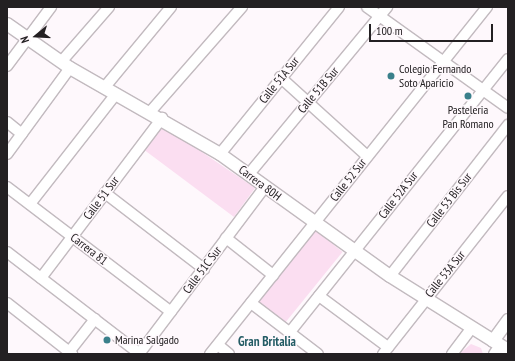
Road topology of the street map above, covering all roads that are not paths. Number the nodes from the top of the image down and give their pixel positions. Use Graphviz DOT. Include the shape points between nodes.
graph roads {
  1 [pos="109,7"];
  2 [pos="171,7"];
  3 [pos="242,7"];
  4 [pos="339,7"];
  5 [pos="367,7"];
  6 [pos="387,7"];
  7 [pos="487,7"];
  8 [pos="49,8"];
  9 [pos="379,16"];
  10 [pos="7,24"];
  11 [pos="27,38"];
  12 [pos="508,59"];
  13 [pos="443,62"];
  14 [pos="65,65"];
  15 [pos="7,66"];
  16 [pos="280,77"];
  17 [pos="104,88"];
  18 [pos="482,90"];
  19 [pos="116,94"];
  20 [pos="308,103"];
  21 [pos="508,108"];
  22 [pos="150,112"];
  23 [pos="162,118"];
  24 [pos="7,122"];
  25 [pos="508,125"];
  26 [pos="22,134"];
  27 [pos="7,154"];
  28 [pos="220,154"];
  29 [pos="367,156"];
  30 [pos="249,174"];
  31 [pos="7,187"];
  32 [pos="265,187"];
  33 [pos="105,193"];
  34 [pos="508,196"];
  35 [pos="30,204"];
  36 [pos="314,223"];
  37 [pos="72,236"];
  38 [pos="226,238"];
  39 [pos="355,250"];
  40 [pos="7,252"];
  41 [pos="204,269"];
  42 [pos="273,275"];
  43 [pos="390,276"];
  44 [pos="41,278"];
  45 [pos="319,296"];
  46 [pos="425,299"];
  47 [pos="7,303"];
  48 [pos="251,303"];
  49 [pos="170,312"];
  50 [pos="95,319"];
  51 [pos="508,320"];
  52 [pos="471,329"];
  53 [pos="290,332"];
  54 [pos="218,345"];
  55 [pos="499,348"];
  56 [pos="385,351"];
  57 [pos="71,353"];
  58 [pos="140,354"];
  59 [pos="210,354"];
  60 [pos="229,354"];
  61 [pos="318,354"];
  62 [pos="452,354"];
  1 -- 14 [label="street"];
  2 -- 17 [label="street"];
  3 -- 22 [label="street"];
  4 -- 16 [label="street, Calle 51A Sur"];
  5 -- 9 [label="street"];
  6 -- 9 [label="street, Calle 51B Sur"];
  7 -- 13 [label="street, Calle 52 Sur"];
  8 -- 11 [label="street"];
  9 -- 13 [label="street"];
  9 -- 20 [label="street, Calle 51B Sur"];
  10 -- 11 [label="street, Carrera 80H"];
  11 -- 14 [label="street, Carrera 80H"];
  11 -- 15 [label="street"];
  12 -- 18 [label="street, Calle 52A Sur"];
  13 -- 18 [label="street"];
  13 -- 29 [label="street, Calle 52 Sur"];
  14 -- 17 [label="street, Carrera 80H"];
  14 -- 26 [label="street"];
  16 -- 20 [label="street"];
  16 -- 28 [label="street, Calle 51A Sur"];
  17 -- 19 [label="street, Carrera 80H"];
  18 -- 21 [label="street"];
  18 -- 39 [label="street, Calle 52A Sur"];
  19 -- 22 [label="street, Carrera 80H"];
  19 -- 35 [label="street"];
  20 -- 29 [label="street"];
  20 -- 30 [label="street, Calle 51B Sur"];
  22 -- 23 [label="street, Carrera 80H"];
  23 -- 28 [label="street, Carrera 80H"];
  23 -- 33 [label="street, Calle 51 Sur"];
  24 -- 26 [label="street"];
  25 -- 43 [label="street, Calle 53 Bis Sur"];
  26 -- 27 [label="street"];
  28 -- 30 [label="street, Carrera 80H"];
  29 -- 36 [label="street, Calle 52 Sur"];
  30 -- 32 [label="street, Carrera 80H"];
  31 -- 35 [label="street, Carrera 81"];
  32 -- 36 [label="street, Carrera 80H"];
  32 -- 38 [label="street, Calle 51C Sur"];
  33 -- 37 [label="street, Calle 51 Sur"];
  33 -- 41 [label="street"];
  34 -- 46 [label="street, Calle 53A Sur"];
  35 -- 37 [label="street, Carrera 81"];
  36 -- 39 [label="street, Carrera 80H"];
  36 -- 42 [label="street, Calle 52 Sur"];
  37 -- 44 [label="street, Calle 51 Sur"];
  37 -- 49 [label="street, Carrera 81"];
  38 -- 41 [label="street, Calle 51C Sur"];
  38 -- 42 [label="street"];
  39 -- 43 [label="street, Carrera 80H"];
  39 -- 45 [label="street, Calle 52A Sur"];
  40 -- 44 [label="street"];
  41 -- 49 [label="street, Calle 51C Sur"];
  42 -- 48 [label="street, Calle 52 Sur"];
  43 -- 46 [label="street, Carrera 80H"];
  44 -- 50 [label="street"];
  45 -- 53 [label="street, Calle 52A Sur"];
  45 -- 56 [label="street"];
  46 -- 52 [label="street, Carrera 80H"];
  46 -- 56 [label="street, Calle 53A Sur"];
  47 -- 57 [label="street"];
  48 -- 53 [label="street"];
  48 -- 54 [label="street, Calle 52 Sur"];
  49 -- 58 [label="street, Calle 51C Sur"];
  50 -- 57 [label="street"];
  50 -- 58 [label="street"];
  51 -- 55 [label="street"];
  52 -- 55 [label="street, Carrera 80H"];
  52 -- 62 [label="street"];
  53 -- 61 [label="street"];
  54 -- 59 [label="street, Calle 52 Sur"];
  54 -- 60 [label="street"];
}
